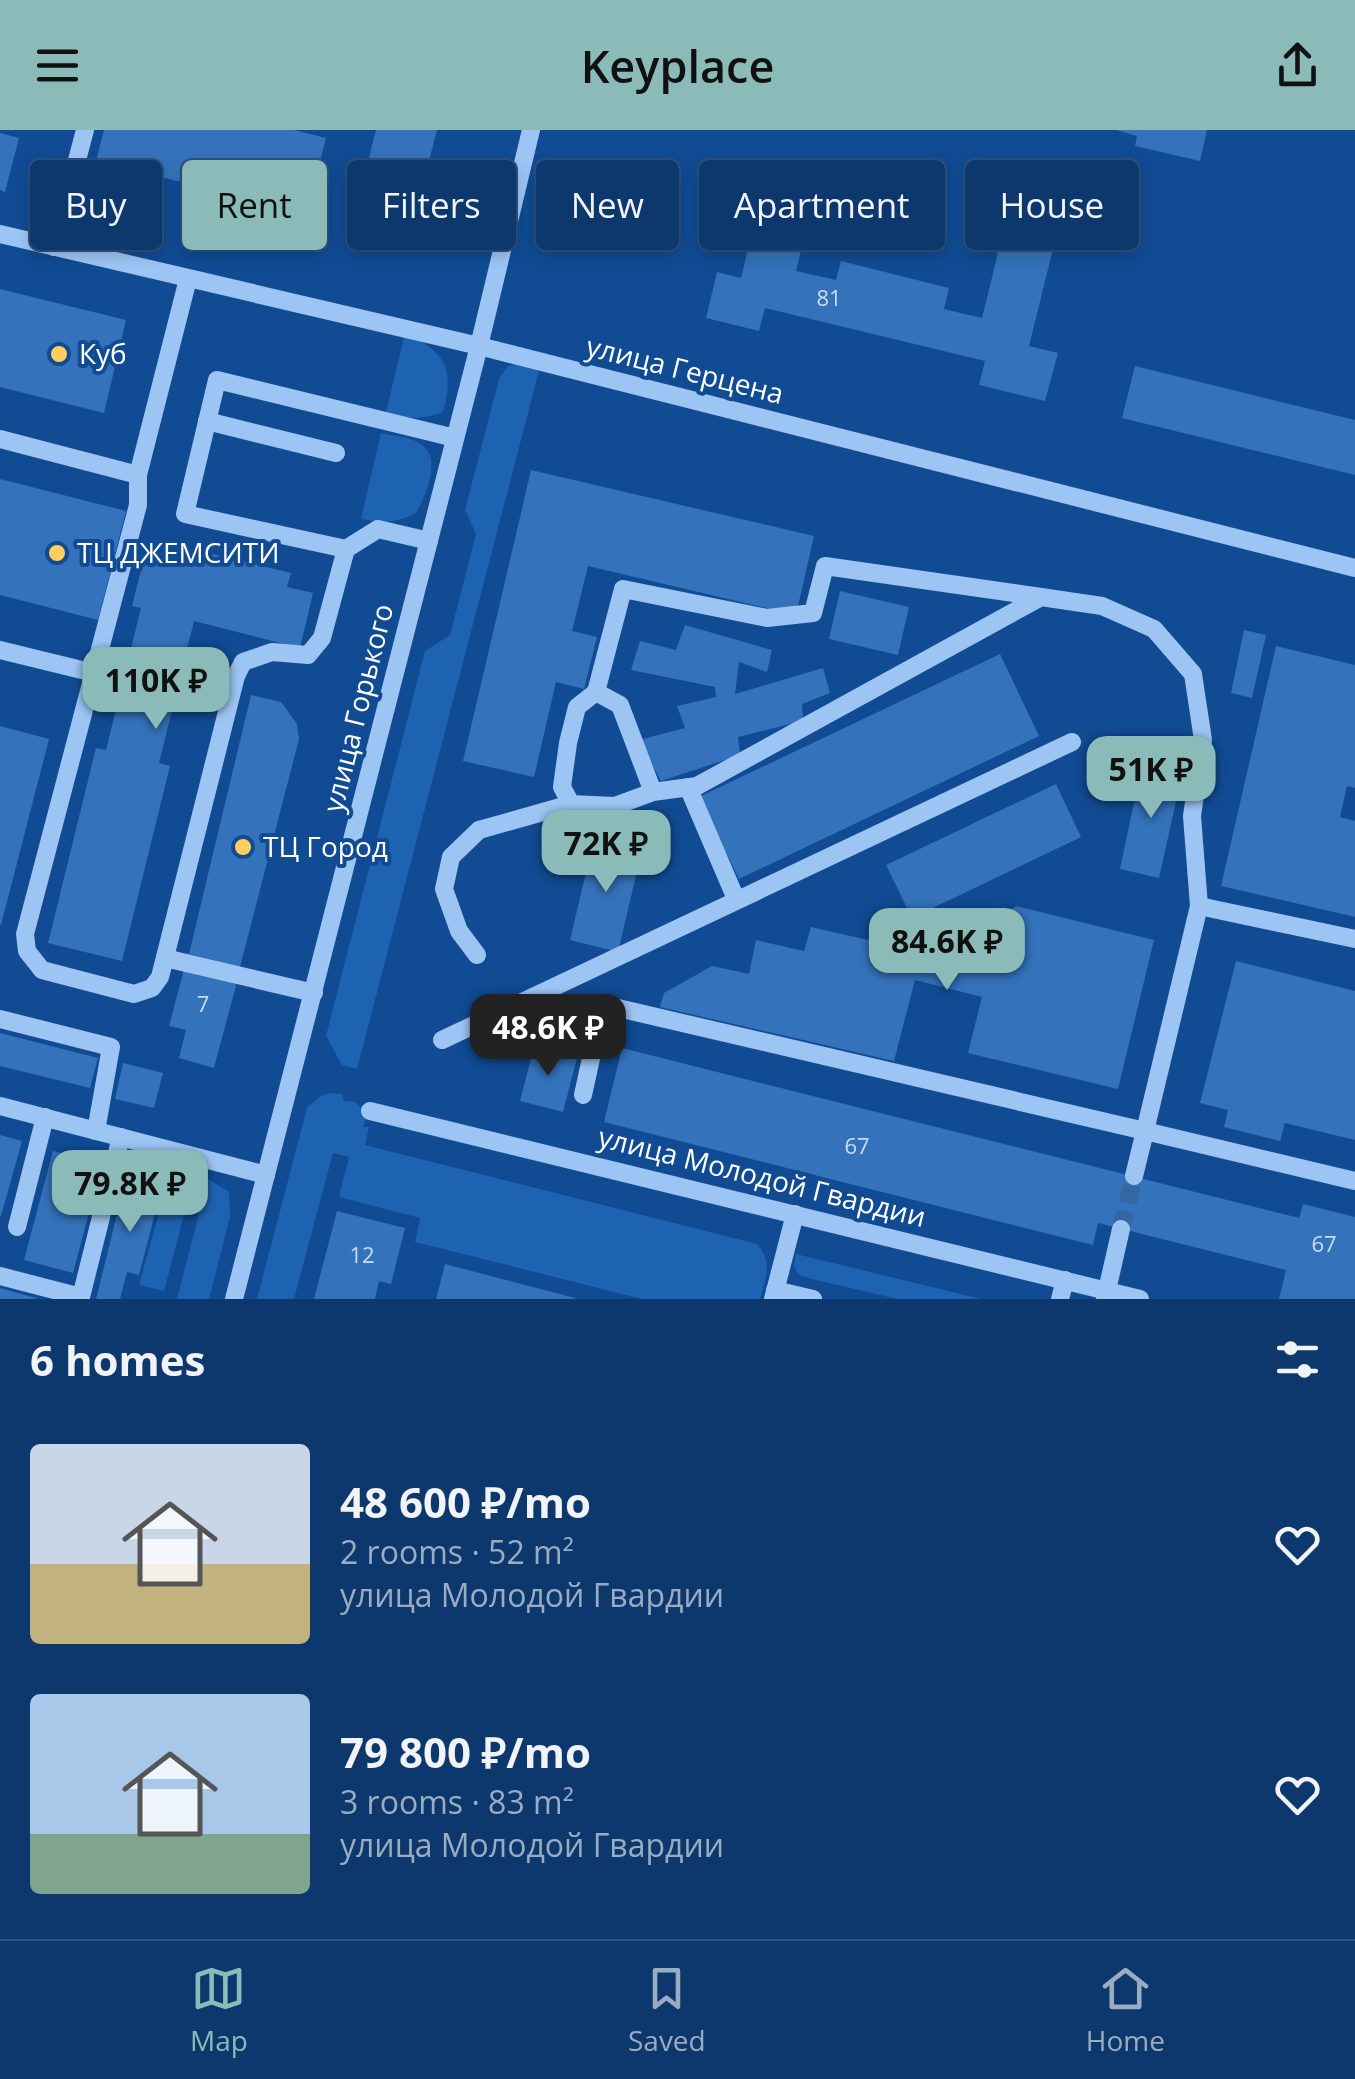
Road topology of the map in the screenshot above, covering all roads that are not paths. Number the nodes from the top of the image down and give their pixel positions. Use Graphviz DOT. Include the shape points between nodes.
graph roads {
  1 [pos="85,130"];
  2 [pos="531,130"];
  3 [pos="77,160"];
  4 [pos="0,234"];
  5 [pos="30,241"];
  6 [pos="67,250"];
  7 [pos="188,279"];
  8 [pos="479,346"];
  9 [pos="208,420"];
  10 [pos="456,438"];
  11 [pos="0,439"];
  12 [pos="336,452"];
  13 [pos="138,475"];
  14 [pos="430,540"];
  15 [pos="346,550"];
  16 [pos="1355,568"];
  17 [pos="1041,597"];
  18 [pos="0,650"];
  19 [pos="94,673"];
  20 [pos="596,692"];
  21 [pos="1072,742"];
  22 [pos="688,787"];
  23 [pos="653,792"];
  24 [pos="571,804"];
  25 [pos="736,899"];
  26 [pos="1198,906"];
  27 [pos="1355,940"];
  28 [pos="476,954"];
  29 [pos="165,958"];
  30 [pos="314,993"];
  31 [pos="0,1019"];
  32 [pos="442,1040"];
  33 [pos="583,1095"];
  34 [pos="0,1106"];
  35 [pos="370,1111"];
  36 [pos="45,1118"];
  37 [pos="96,1131"];
  38 [pos="1145,1131"];
  39 [pos="121,1138"];
  40 [pos="266,1175"];
  41 [pos="1134,1176"];
  42 [pos="1355,1182"];
  43 [pos="795,1214"];
  44 [pos="17,1228"];
  45 [pos="1122,1229"];
  46 [pos="0,1276"];
  47 [pos="1065,1280"];
  48 [pos="774,1294"];
  49 [pos="1106,1295"];
  50 [pos="234,1299"];
  51 [pos="813,1299"];
  52 [pos="1060,1299"];
  53 [pos="1140,1299"];
  1 -- 3 [label="street"];
  2 -- 8 [label="street, улица Горького"];
  4 -- 5 [label="street, улица Герцена"];
  6 -- 7 [label="street, улица Герцена"];
  7 -- 8 [label="street, улица Герцена"];
  7 -- 13 [label="street"];
  8 -- 10 [label="street, улица Горького"];
  8 -- 16 [label="street, улица Герцена"];
  9 -- 10 [label="street" via="217,380"];
  9 -- 12 [label="street"];
  9 -- 15 [label="street" via="185,514"];
  10 -- 14 [label="street, улица Горького"];
  11 -- 13 [label="street"];
  13 -- 19 [label="street" via="138,505"];
  14 -- 15 [label="street" via="378,530"];
  14 -- 30 [label="street, улица Горького"];
  15 -- 29 [label="street" via="322,638 308,654 272,652 243,662 236,676"];
  17 -- 20 [label="street" via="825,566 813,613 768,618 623,589"];
  17 -- 22 [label="street"];
  17 -- 26 [label="street" via="1102,606 1154,629 1194,674 1203,740 1192,816"];
  18 -- 19 [label="street"];
  19 -- 29 [label="street" via="25,934 27,951 42,970 134,994 152,988"];
  20 -- 23 [label="street" via="620,705"];
  20 -- 24 [label="street" via="577,708 568,743 562,787"];
  21 -- 25 [label="street"];
  22 -- 23 [label="street"];
  22 -- 25 [label="street"];
  23 -- 24 [label="street" via="615,806"];
  24 -- 28 [label="street" via="479,830 451,857 444,889 459,931"];
  25 -- 32 [label="street"];
  26 -- 27 [label="street"];
  26 -- 38 [label="street"];
  29 -- 30 [label="street"];
  30 -- 40 [label="street, улица Горького"];
  31 -- 37 [label="street" via="111,1047"];
  33 -- 38 [label="street" via="600,1018 618,1008"];
  34 -- 36 [label="street"];
  35 -- 43 [label="street, улица Молодой Гвардии"];
  36 -- 37 [label="street"];
  36 -- 44 [label="street"];
  37 -- 39 [label="street"];
  38 -- 41 [label="street"];
  38 -- 42 [label="street"];
  39 -- 40 [label="street"];
  39 -- 46 [label="street" via="82,1297"];
  40 -- 50 [label="street, улица Горького"];
  43 -- 47 [label="street, улица Молодой Гвардии"];
  43 -- 48 [label="street"];
  45 -- 49 [label="street"];
  47 -- 49 [label="street, улица Молодой Гвардии"];
  47 -- 52 [label="street"];
  48 -- 51 [label="street"];
  49 -- 53 [label="street, улица Молодой Гвардии"];
}
